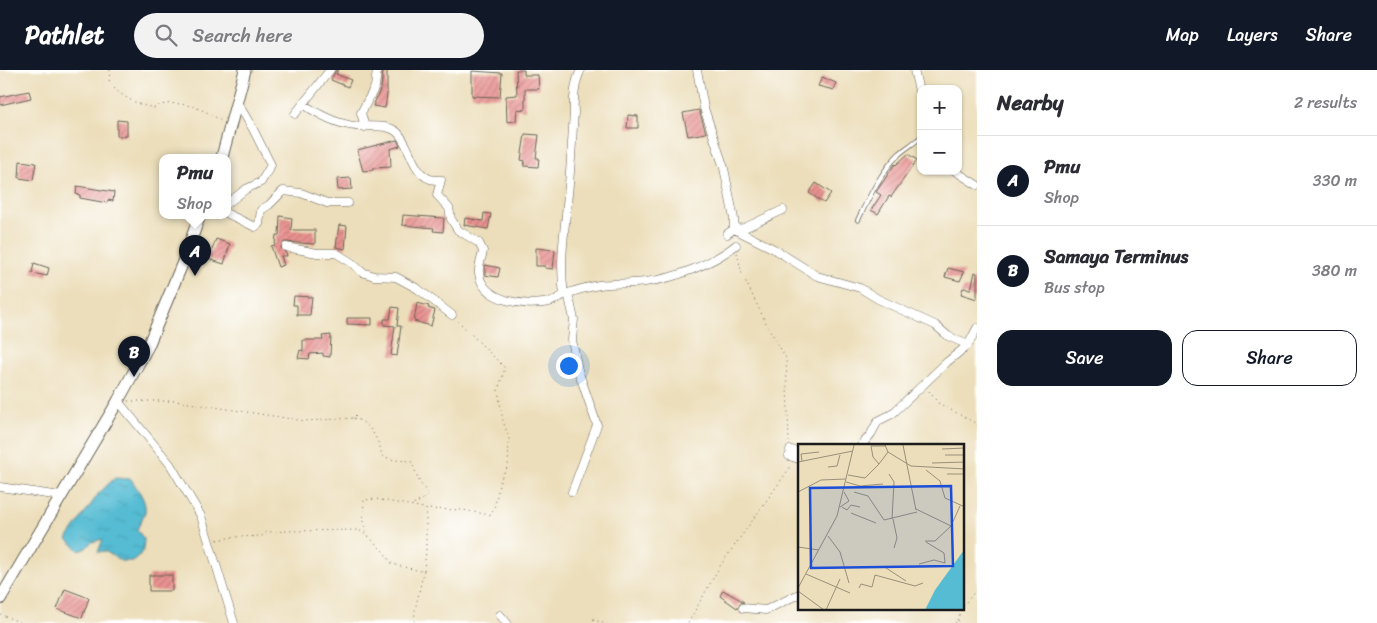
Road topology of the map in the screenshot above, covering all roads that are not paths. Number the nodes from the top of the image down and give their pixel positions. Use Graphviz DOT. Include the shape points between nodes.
graph roads {
  1 [pos="244,70"];
  2 [pos="330,70"];
  3 [pos="377,70"];
  4 [pos="581,70"];
  5 [pos="697,70"];
  6 [pos="914,70"];
  7 [pos="918,85"];
  8 [pos="237,102"];
  9 [pos="303,104"];
  10 [pos="295,114"];
  11 [pos="365,127"];
  12 [pos="917,140"];
  13 [pos="223,154"];
  14 [pos="962,175"];
  15 [pos="977,185"];
  16 [pos="231,201"];
  17 [pos="348,203"];
  18 [pos="783,210"];
  19 [pos="231,215"];
  20 [pos="199,219"];
  21 [pos="858,220"];
  22 [pos="730,231"];
  23 [pos="736,244"];
  24 [pos="286,247"];
  25 [pos="566,294"];
  26 [pos="452,315"];
  27 [pos="977,328"];
  28 [pos="968,345"];
  29 [pos="118,401"];
  30 [pos="863,444"];
  31 [pos="798,451"];
  32 [pos="798,458"];
  33 [pos="0,487"];
  34 [pos="572,492"];
  35 [pos="60,496"];
  36 [pos="798,595"];
  37 [pos="0,599"];
  38 [pos="742,608"];
  39 [pos="500,615"];
  40 [pos="234,623"];
  41 [pos="507,623"];
  1 -- 8 [label="main road"];
  2 -- 9 [label="street"];
  3 -- 11 [label="street" via="375,86 361,113"];
  4 -- 25 [label="street" via="573,100 569,193 562,252 561,278"];
  5 -- 22 [label="street" via="704,108 724,168 734,219"];
  6 -- 7 [label="street"];
  8 -- 13 [label="main road"];
  8 -- 16 [label="street" via="271,165 261,182"];
  9 -- 10 [label="street"];
  9 -- 11 [label="street" via="322,117 349,126"];
  11 -- 25 [label="street" via="390,127 400,134 420,171 430,180 442,180 438,195 450,208 451,218 458,230 479,243 483,251 479,274 490,294 507,301 529,303 550,302"];
  12 -- 21 [label="lane" via="890,165"];
  14 -- 15 [label="street"];
  17 -- 19 [label="street" via="327,203 301,193 283,191 261,210 259,224 255,227"];
  18 -- 22 [label="street"];
  20 -- 29 [label="main road" via="148,346"];
  22 -- 28 [label="street" via="774,249 817,276 860,288"];
  23 -- 25 [label="street" via="725,254 671,276 647,282 600,285"];
  24 -- 26 [label="street" via="336,253 362,272 396,277"];
  25 -- 34 [label="street" via="574,319 572,340 578,370 597,425"];
  27 -- 28 [label="street"];
  28 -- 30 [label="street" via="892,414 878,421"];
  29 -- 35 [label="main road"];
  29 -- 40 [label="street" via="170,464 200,516"];
  31 -- 32 [label="street" via="789,453"];
  33 -- 35 [label="street"];
  35 -- 37 [label="main road"];
  36 -- 38 [label="street" via="766,610"];
  39 -- 41 [label="street"];
}
